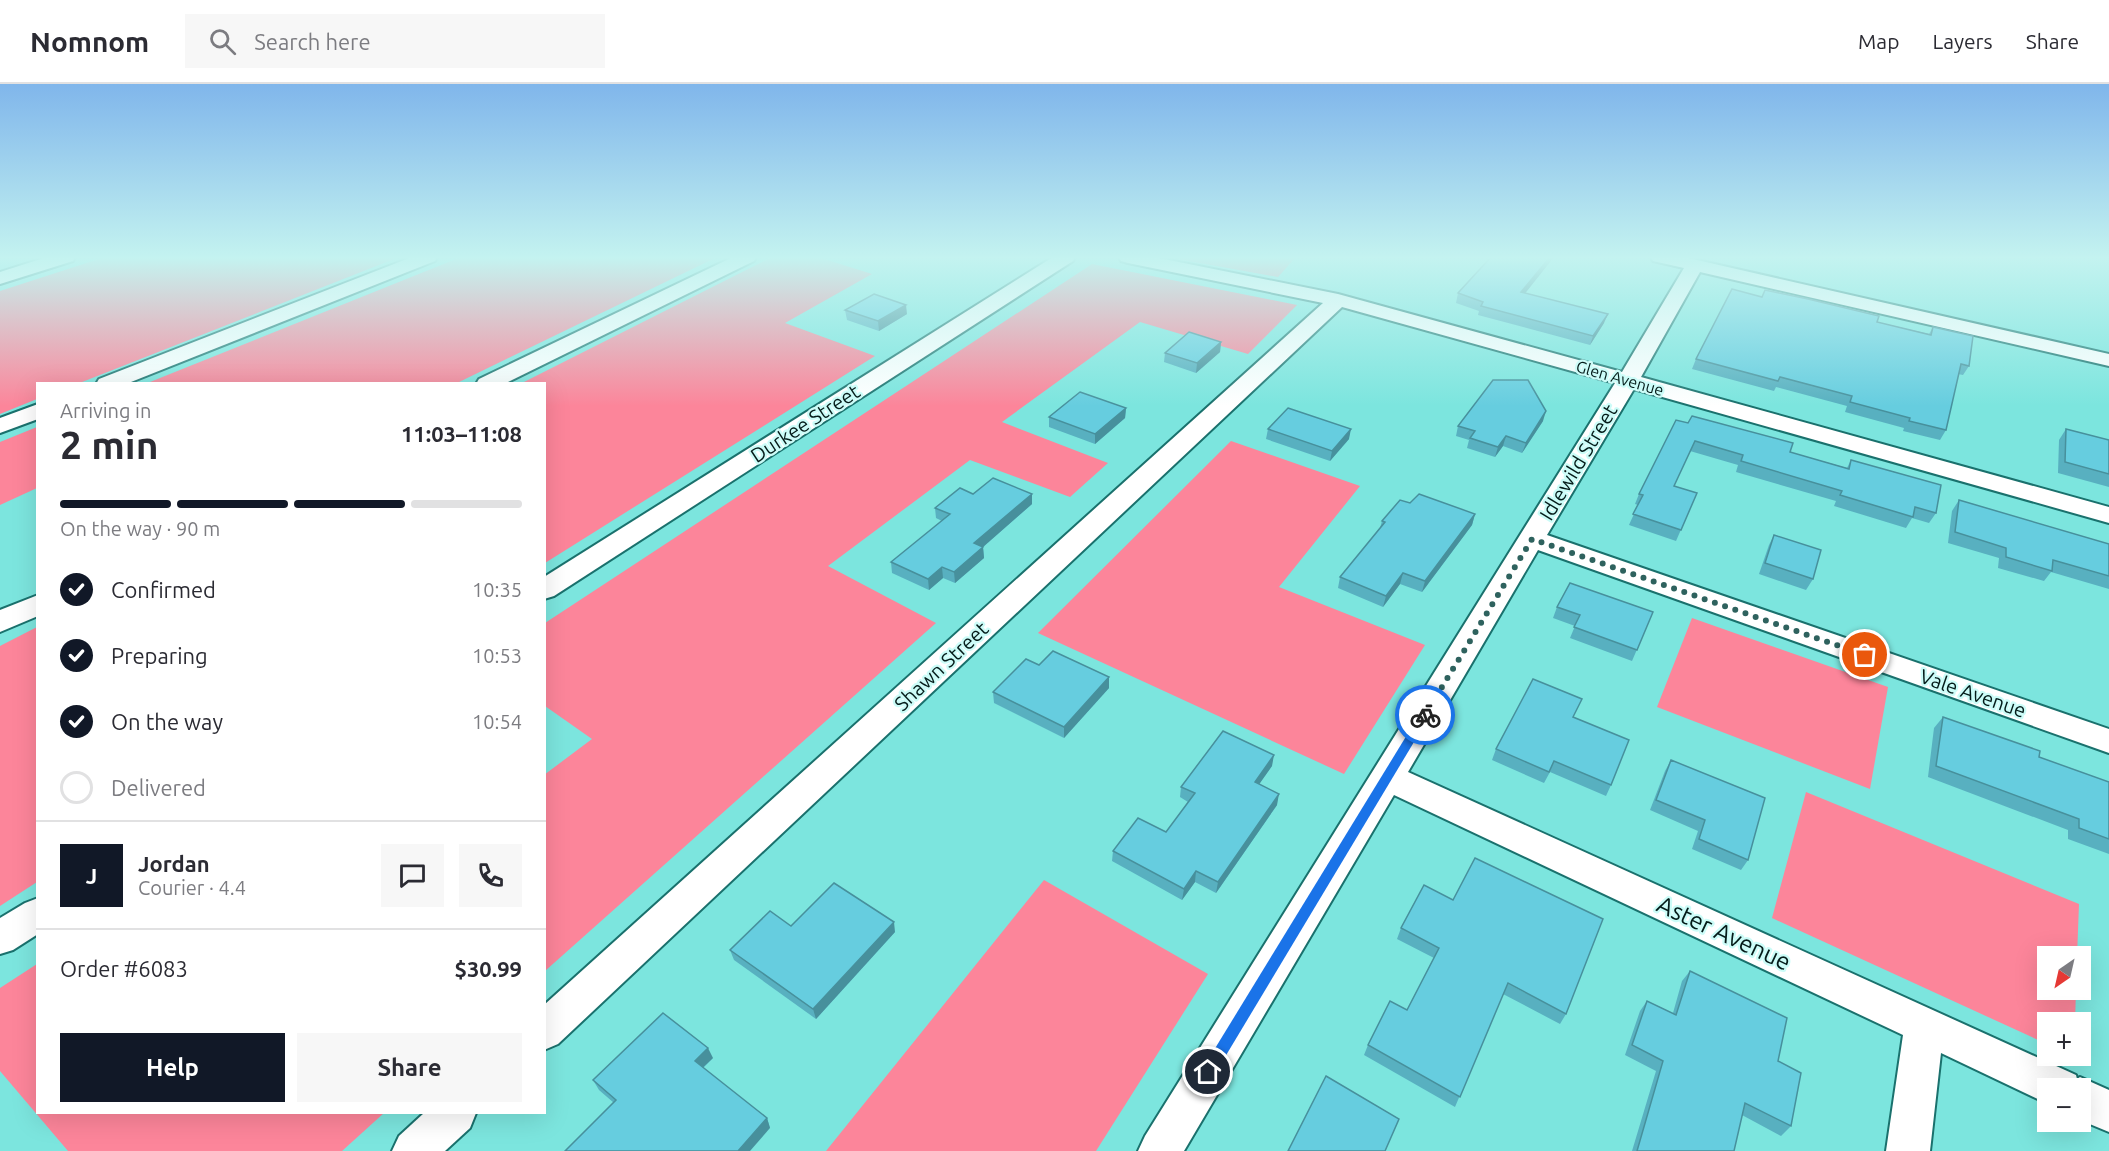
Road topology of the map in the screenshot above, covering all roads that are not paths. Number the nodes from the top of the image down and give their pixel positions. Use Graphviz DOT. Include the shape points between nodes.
graph roads {
  1 [pos="302,307"];
  2 [pos="645,307"];
  3 [pos="988,307"];
  4 [pos="1331,307"];
  5 [pos="1367,307"];
  6 [pos="1671,307"];
  7 [pos="1877,307"];
  8 [pos="2109,360"];
  9 [pos="1628,380"];
  10 [pos="111,382"];
  11 [pos="491,382"];
  12 [pos="36,412"];
  13 [pos="0,426"];
  14 [pos="2109,515"];
  15 [pos="1532,539"];
  16 [pos="546,589"];
  17 [pos="36,605"];
  18 [pos="0,622"];
  19 [pos="2109,741"];
  20 [pos="1387,777"];
  21 [pos="36,915"];
  22 [pos="0,938"];
  23 [pos="1924,1026"];
  24 [pos="546,1029"];
  25 [pos="2037,1078"];
  26 [pos="2091,1103"];
  27 [pos="2109,1111"];
  28 [pos="454,1114"];
  29 [pos="414,1151"];
  30 [pos="1160,1151"];
  31 [pos="1908,1151"];
  1 -- 10 [label="street"];
  2 -- 11 [label="street"];
  3 -- 16 [label="street, Durkee Street"];
  4 -- 24 [label="street, Shawn Street"];
  5 -- 9 [label="street, Glen Avenue"];
  6 -- 9 [label="street, Idlewild Street"];
  7 -- 8 [label="street"];
  9 -- 14 [label="street, Glen Avenue"];
  9 -- 15 [label="street, Idlewild Street"];
  12 -- 13 [label="street"];
  15 -- 19 [label="street, Vale Avenue"];
  15 -- 20 [label="street, Idlewild Street"];
  17 -- 18 [label="street"];
  20 -- 23 [label="street, Aster Avenue"];
  20 -- 30 [label="street, Idlewild Street"];
  21 -- 22 [label="street"];
  23 -- 25 [label="street, Aster Avenue"];
  23 -- 31 [label="street"];
  26 -- 27 [label="street"];
  28 -- 29 [label="street"];
}
